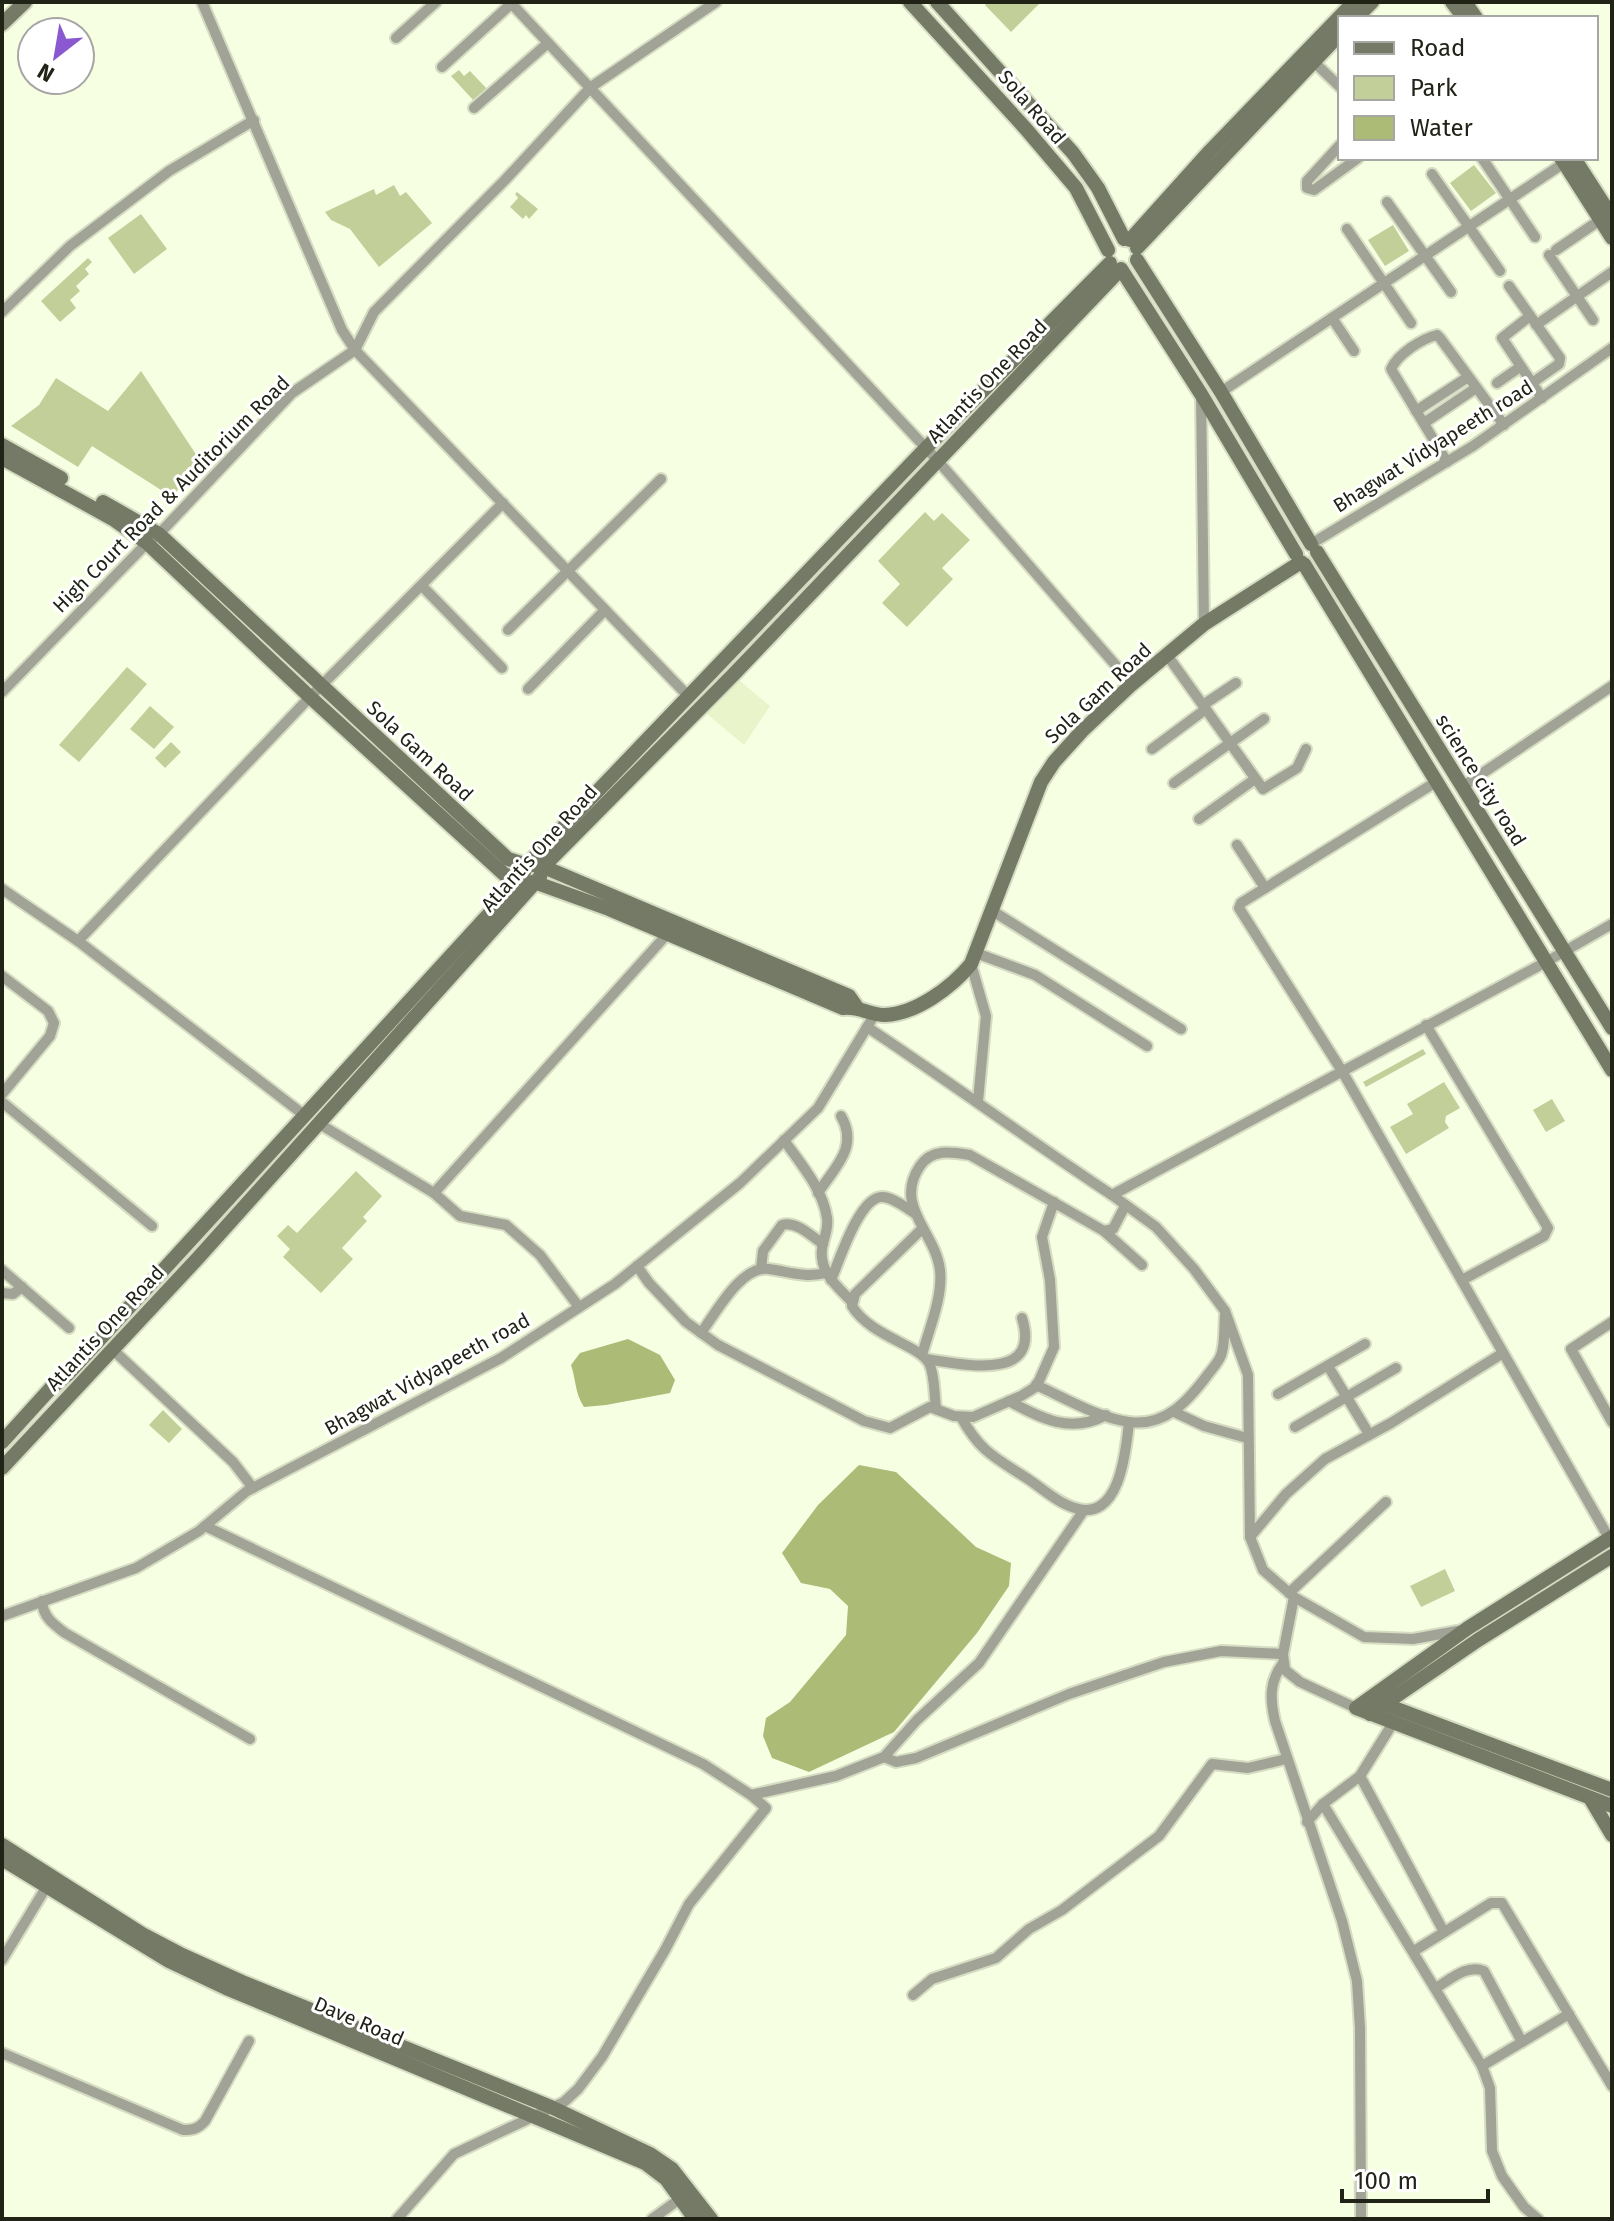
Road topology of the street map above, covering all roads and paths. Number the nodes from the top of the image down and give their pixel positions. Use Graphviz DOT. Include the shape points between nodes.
graph roads {
  1 [pos="25,2"];
  2 [pos="202,2"];
  3 [pos="436,2"];
  4 [pos="716,2"];
  5 [pos="910,2"];
  6 [pos="937,2"];
  7 [pos="511,3"];
  8 [pos="1338,19"];
  9 [pos="2,24"];
  10 [pos="1338,36"];
  11 [pos="396,38"];
  12 [pos="548,43"];
  13 [pos="1313,61"];
  14 [pos="442,67"];
  15 [pos="1338,85"];
  16 [pos="591,87"];
  17 [pos="474,108"];
  18 [pos="254,120"];
  19 [pos="1338,147"];
  20 [pos="1355,160"];
  21 [pos="1483,160"];
  22 [pos="1566,160"];
  23 [pos="1432,174"];
  24 [pos="1510,199"];
  25 [pos="1387,202"];
  26 [pos="1606,218"];
  27 [pos="1468,226"];
  28 [pos="1347,229"];
  29 [pos="1535,237"];
  30 [pos="1612,238"];
  31 [pos="1132,247"];
  32 [pos="1425,255"];
  33 [pos="1113,261"];
  34 [pos="1500,271"];
  35 [pos="1612,272"];
  36 [pos="1384,283"];
  37 [pos="1509,286"];
  38 [pos="1451,292"];
  39 [pos="1577,296"];
  40 [pos="2,312"];
  41 [pos="1332,318"];
  42 [pos="1593,320"];
  43 [pos="1533,321"];
  44 [pos="1411,323"];
  45 [pos="1612,348"];
  46 [pos="355,350"];
  47 [pos="1354,351"];
  48 [pos="1520,367"];
  49 [pos="1468,377"];
  50 [pos="1497,383"];
  51 [pos="1532,383"];
  52 [pos="1476,388"];
  53 [pos="1221,392"];
  54 [pos="1201,394"];
  55 [pos="1542,398"];
  56 [pos="1416,411"];
  57 [pos="1424,423"];
  58 [pos="1504,425"];
  59 [pos="2,445"];
  60 [pos="926,448"];
  61 [pos="2,458"];
  62 [pos="938,461"];
  63 [pos="1447,462"];
  64 [pos="661,479"];
  65 [pos="503,503"];
  66 [pos="153,539"];
  67 [pos="1314,548"];
  68 [pos="1300,560"];
  69 [pos="568,571"];
  70 [pos="422,586"];
  71 [pos="605,610"];
  72 [pos="1204,624"];
  73 [pos="508,630"];
  74 [pos="1167,655"];
  75 [pos="502,668"];
  76 [pos="1236,683"];
  77 [pos="1132,684"];
  78 [pos="321,686"];
  79 [pos="1612,686"];
  80 [pos="528,689"];
  81 [pos="2,692"];
  82 [pos="310,697"];
  83 [pos="689,697"];
  84 [pos="1205,707"];
  85 [pos="1264,719"];
  86 [pos="1230,744"];
  87 [pos="1152,749"];
  88 [pos="1306,749"];
  89 [pos="1255,779"];
  90 [pos="1436,782"];
  91 [pos="1174,783"];
  92 [pos="1462,787"];
  93 [pos="1199,819"];
  94 [pos="1237,845"];
  95 [pos="542,868"];
  96 [pos="527,875"];
  97 [pos="1265,888"];
  98 [pos="2,889"];
  99 [pos="991,910"];
  100 [pos="1612,924"];
  101 [pos="672,929"];
  102 [pos="78,941"];
  103 [pos="1565,951"];
  104 [pos="973,959"];
  105 [pos="1546,962"];
  106 [pos="2,976"];
  107 [pos="875,1014"];
  108 [pos="1426,1025"];
  109 [pos="867,1027"];
  110 [pos="1612,1028"];
  111 [pos="1181,1029"];
  112 [pos="1147,1046"];
  113 [pos="1612,1070"];
  114 [pos="1342,1071"];
  115 [pos="2,1094"];
  116 [pos="978,1101"];
  117 [pos="2,1102"];
  118 [pos="304,1115"];
  119 [pos="841,1116"];
  120 [pos="318,1123"];
  121 [pos="784,1140"];
  122 [pos="434,1193"];
  123 [pos="818,1193"];
  124 [pos="1112,1195"];
  125 [pos="1054,1202"];
  126 [pos="1125,1206"];
  127 [pos="916,1214"];
  128 [pos="152,1226"];
  129 [pos="922,1229"];
  130 [pos="1104,1231"];
  131 [pos="823,1244"];
  132 [pos="1142,1265"];
  133 [pos="637,1266"];
  134 [pos="761,1269"];
  135 [pos="2,1270"];
  136 [pos="829,1276"];
  137 [pos="1462,1280"];
  138 [pos="22,1287"];
  139 [pos="2,1293"];
  140 [pos="852,1302"];
  141 [pos="579,1307"];
  142 [pos="1225,1311"];
  143 [pos="1022,1318"];
  144 [pos="1612,1322"];
  145 [pos="69,1328"];
  146 [pos="701,1333"];
  147 [pos="1365,1344"];
  148 [pos="112,1349"];
  149 [pos="1503,1353"];
  150 [pos="924,1357"];
  151 [pos="1328,1366"];
  152 [pos="1396,1368"];
  153 [pos="1036,1385"];
  154 [pos="1278,1394"];
  155 [pos="1346,1397"];
  156 [pos="1009,1401"];
  157 [pos="936,1407"];
  158 [pos="1174,1412"];
  159 [pos="1106,1415"];
  160 [pos="961,1417"];
  161 [pos="1129,1422"];
  162 [pos="1612,1422"];
  163 [pos="1295,1427"];
  164 [pos="1369,1434"];
  165 [pos="1247,1438"];
  166 [pos="2,1442"];
  167 [pos="2,1468"];
  168 [pos="253,1488"];
  169 [pos="1386,1502"];
  170 [pos="1084,1510"];
  171 [pos="205,1526"];
  172 [pos="1250,1537"];
  173 [pos="1611,1538"];
  174 [pos="1612,1556"];
  175 [pos="1291,1595"];
  176 [pos="42,1601"];
  177 [pos="2,1616"];
  178 [pos="1468,1628"];
  179 [pos="1279,1667"];
  180 [pos="1369,1698"];
  181 [pos="1385,1704"];
  182 [pos="1363,1711"];
  183 [pos="1393,1723"];
  184 [pos="250,1739"];
  185 [pos="884,1757"];
  186 [pos="1286,1759"];
  187 [pos="1360,1776"];
  188 [pos="1612,1790"];
  189 [pos="751,1795"];
  190 [pos="1590,1798"];
  191 [pos="1323,1804"];
  192 [pos="1612,1806"];
  193 [pos="1307,1822"];
  194 [pos="1612,1835"];
  195 [pos="2,1845"];
  196 [pos="2,1859"];
  197 [pos="47,1886"];
  198 [pos="1444,1932"];
  199 [pos="1414,1951"];
  200 [pos="2,1960"];
  201 [pos="1436,1988"];
  202 [pos="913,1995"];
  203 [pos="1569,2014"];
  204 [pos="249,2041"];
  205 [pos="1522,2042"];
  206 [pos="2,2053"];
  207 [pos="1482,2066"];
  208 [pos="1612,2086"];
  209 [pos="551,2107"];
  210 [pos="533,2115"];
  211 [pos="681,2198"];
  212 [pos="397,2219"];
  213 [pos="652,2219"];
  214 [pos="695,2219"];
  215 [pos="711,2219"];
  216 [pos="1361,2219"];
  217 [pos="1538,2219"];
  1 -- 9 [label="street"];
  2 -- 18 [label="street"];
  3 -- 11 [label="street"];
  4 -- 16 [label="street, High Court Road & Auditorium Road"];
  5 -- 33 [label="street, Sola Road" via="1076,188"];
  6 -- 31 [label="street, Sola Road" via="1073,153"];
  7 -- 12 [label="street"];
  7 -- 14 [label="street"];
  8 -- 31 [label="street" via="1210,151"];
  10 -- 13 [label="street"];
  12 -- 16 [label="street"];
  12 -- 17 [label="street"];
  13 -- 15 [label="street"];
  13 -- 31 [label="street"];
  16 -- 46 [label="street, High Court Road & Auditorium Road" via="374,312"];
  16 -- 60 [label="street"];
  18 -- 40 [label="street" via="169,171 70,246"];
  18 -- 46 [label="street"];
  19 -- 20 [label="street" via="1307,181 1307,188 1314,190"];
  21 -- 24 [label="street"];
  22 -- 24 [label="street"];
  22 -- 26 [label="street"];
  23 -- 27 [label="street"];
  24 -- 27 [label="street"];
  24 -- 29 [label="street"];
  25 -- 32 [label="street"];
  26 -- 30 [label="street"];
  26 -- 39 [label="street" via="1552,253"];
  27 -- 32 [label="street"];
  27 -- 34 [label="street"];
  28 -- 36 [label="street"];
  31 -- 33 [label="street" via="1114,242"];
  31 -- 33 [label="street" via="1131,268"];
  31 -- 53 [label="street, science city road"];
  32 -- 36 [label="street"];
  32 -- 38 [label="street"];
  33 -- 54 [label="street, Sola Road"];
  33 -- 60 [label="street, Atlantis One Road"];
  33 -- 62 [label="street, Atlantis One Road"];
  35 -- 39 [label="street"];
  36 -- 41 [label="street"];
  36 -- 44 [label="street"];
  37 -- 43 [label="street"];
  39 -- 42 [label="street"];
  39 -- 43 [label="street"];
  41 -- 47 [label="street"];
  41 -- 53 [label="street"];
  43 -- 48 [label="street" via="1502,338"];
  43 -- 51 [label="street" via="1560,361"];
  45 -- 55 [label="street, Bhagwat Vidyapeeth road"];
  46 -- 65 [label="street"];
  46 -- 66 [label="street, High Court Road & Auditorium Road" via="292,393"];
  48 -- 50 [label="street"];
  48 -- 51 [label="street"];
  49 -- 52 [label="street"];
  49 -- 56 [label="street"];
  49 -- 56 [label="street" via="1437,335 1426,338 1391,369"];
  51 -- 55 [label="street"];
  52 -- 57 [label="street"];
  52 -- 58 [label="street"];
  53 -- 67 [label="street, science city road"];
  54 -- 68 [label="street, Sola Road"];
  54 -- 72 [label="street"];
  55 -- 58 [label="street, Bhagwat Vidyapeeth road"];
  56 -- 57 [label="street"];
  57 -- 63 [label="street"];
  58 -- 63 [label="street, Bhagwat Vidyapeeth road"];
  59 -- 66 [label="street, Sola Gam Road"];
  60 -- 62 [label="street"];
  60 -- 83 [label="street, Atlantis One Road"];
  61 -- 66 [label="street, Sola Gam Road"];
  62 -- 77 [label="street"];
  62 -- 95 [label="street, Atlantis One Road"];
  63 -- 67 [label="street, Bhagwat Vidyapeeth road"];
  64 -- 69 [label="street"];
  65 -- 69 [label="street"];
  65 -- 70 [label="street"];
  66 -- 78 [label="street, Sola Gam Road"];
  66 -- 81 [label="street, High Court Road & Auditorium Road"];
  66 -- 82 [label="street, Sola Gam Road"];
  67 -- 68 [label="street, Sola Gam Road" via="1313,561"];
  67 -- 92 [label="street, science city road"];
  68 -- 72 [label="street, Sola Gam Road"];
  68 -- 90 [label="street, Sola Road"];
  69 -- 71 [label="street"];
  69 -- 73 [label="street"];
  70 -- 75 [label="street"];
  70 -- 78 [label="street"];
  71 -- 80 [label="street"];
  71 -- 83 [label="street"];
  72 -- 74 [label="street, Sola Gam Road"];
  74 -- 77 [label="street, Sola Gam Road"];
  74 -- 84 [label="street"];
  76 -- 84 [label="street"];
  77 -- 99 [label="street, Sola Gam Road" via="1046,772"];
  78 -- 82 [label="street"];
  78 -- 96 [label="street, Sola Gam Road"];
  79 -- 92 [label="street"];
  82 -- 96 [label="street, Sola Gam Road" via="504,874"];
  82 -- 102 [label="street"];
  83 -- 96 [label="street, Atlantis One Road"];
  84 -- 86 [label="street"];
  84 -- 87 [label="street"];
  85 -- 86 [label="street"];
  86 -- 89 [label="street"];
  86 -- 91 [label="street"];
  88 -- 89 [label="street" via="1297,768 1267,789"];
  89 -- 93 [label="street"];
  90 -- 97 [label="street"];
  90 -- 105 [label="street, Sola Road"];
  92 -- 103 [label="street, science city road"];
  94 -- 97 [label="street"];
  95 -- 96 [label="street, Atlantis One Road" via="540,877"];
  95 -- 101 [label="street, Sola Gam Road"];
  96 -- 101 [label="street, Sola Gam Road"];
  96 -- 118 [label="street, Atlantis One Road"];
  96 -- 120 [label="street, Atlantis One Road"];
  97 -- 114 [label="street" via="1239,908"];
  98 -- 102 [label="street"];
  99 -- 104 [label="street, Sola Gam Road"];
  99 -- 111 [label="street"];
  100 -- 103 [label="street"];
  101 -- 107 [label="street, Sola Gam Road" via="849,996 856,1006"];
  101 -- 122 [label="street"];
  102 -- 118 [label="street"];
  103 -- 105 [label="street"];
  103 -- 110 [label="street, science city road"];
  104 -- 107 [label="street" via="960,977 921,1003"];
  104 -- 112 [label="street" via="1035,975"];
  104 -- 116 [label="street" via="986,1016"];
  105 -- 108 [label="street"];
  105 -- 113 [label="street, Sola Road"];
  106 -- 115 [label="street" via="48,1011 54,1023 50,1036"];
  107 -- 109 [label="street, Bhagwat Vidyapeeth road"];
  108 -- 114 [label="street"];
  108 -- 137 [label="street" via="1548,1228 1544,1236"];
  109 -- 116 [label="street"];
  109 -- 121 [label="street, Bhagwat Vidyapeeth road" via="818,1108"];
  114 -- 124 [label="street"];
  114 -- 137 [label="street"];
  116 -- 124 [label="street"];
  117 -- 128 [label="street"];
  118 -- 166 [label="street, Atlantis One Road"];
  119 -- 123 [label="street" via="848,1144"];
  120 -- 122 [label="street"];
  120 -- 148 [label="street, Atlantis One Road"];
  121 -- 123 [label="street"];
  121 -- 133 [label="street, Bhagwat Vidyapeeth road" via="740,1183"];
  122 -- 141 [label="street" via="460,1216 506,1225 540,1255"];
  123 -- 131 [label="street" via="827,1217"];
  124 -- 126 [label="street"];
  125 -- 127 [label="street" via="970,1155 947,1151 924,1160 912,1178"];
  125 -- 130 [label="street"];
  125 -- 153 [label="street" via="1042,1237 1054,1347"];
  126 -- 130 [label="street" via="1113,1229"];
  126 -- 142 [label="street" via="1156,1227"];
  127 -- 129 [label="street"];
  127 -- 136 [label="street" via="889,1198 870,1202"];
  129 -- 140 [label="street"];
  129 -- 150 [label="street" via="936,1250 940,1271"];
  130 -- 132 [label="street"];
  131 -- 134 [label="street" via="796,1226 782,1225 763,1251"];
  131 -- 136 [label="street" via="822,1265"];
  133 -- 141 [label="street, Bhagwat Vidyapeeth road"];
  133 -- 146 [label="street" via="662,1298"];
  134 -- 136 [label="street"];
  134 -- 146 [label="street" via="737,1284"];
  135 -- 138 [label="street"];
  136 -- 140 [label="street"];
  137 -- 149 [label="street"];
  138 -- 139 [label="street" via="13,1294"];
  138 -- 145 [label="street"];
  140 -- 150 [label="street" via="872,1328"];
  141 -- 168 [label="street, Bhagwat Vidyapeeth road" via="501,1358"];
  142 -- 158 [label="street" via="1222,1355"];
  142 -- 165 [label="street" via="1248,1375"];
  143 -- 150 [label="street" via="1025,1342 1019,1354 999,1366"];
  144 -- 162 [label="street" via="1571,1349"];
  146 -- 157 [label="street" via="886,1428"];
  147 -- 151 [label="street"];
  148 -- 167 [label="street, Atlantis One Road"];
  148 -- 168 [label="street" via="233,1462"];
  149 -- 164 [label="street"];
  149 -- 173 [label="street"];
  150 -- 157 [label="street" via="932,1372"];
  151 -- 154 [label="street"];
  151 -- 155 [label="street"];
  152 -- 155 [label="street"];
  153 -- 156 [label="street"];
  153 -- 159 [label="street"];
  155 -- 163 [label="street"];
  155 -- 164 [label="street"];
  156 -- 159 [label="street" via="1059,1424 1090,1423"];
  156 -- 160 [label="street"];
  157 -- 160 [label="street"];
  158 -- 161 [label="street"];
  158 -- 165 [label="street"];
  159 -- 161 [label="street"];
  160 -- 170 [label="street" via="990,1456"];
  161 -- 170 [label="street" via="1116,1485 1102,1506"];
  164 -- 172 [label="street" via="1306,1475"];
  165 -- 172 [label="street"];
  168 -- 171 [label="street, Bhagwat Vidyapeeth road"];
  169 -- 175 [label="street"];
  170 -- 185 [label="street" via="979,1663"];
  171 -- 176 [label="street, Bhagwat Vidyapeeth road" via="136,1568"];
  171 -- 189 [label="street" via="703,1764"];
  172 -- 175 [label="street" via="1263,1570"];
  173 -- 178 [label="street"];
  174 -- 181 [label="street"];
  175 -- 178 [label="street" via="1364,1637 1413,1639"];
  175 -- 179 [label="street"];
  176 -- 177 [label="street, Bhagwat Vidyapeeth road"];
  176 -- 184 [label="street" via="43,1611 65,1633"];
  178 -- 180 [label="street"];
  179 -- 182 [label="street"];
  179 -- 185 [label="street" via="1221,1651 1179,1658 1069,1694 916,1758 896,1762"];
  179 -- 186 [label="street" via="1271,1702"];
  180 -- 181 [label="street"];
  180 -- 182 [label="street"];
  181 -- 182 [label="street"];
  181 -- 188 [label="street"];
  182 -- 183 [label="street"];
  183 -- 187 [label="street"];
  183 -- 190 [label="street"];
  185 -- 189 [label="street" via="836,1776"];
  186 -- 193 [label="street"];
  186 -- 202 [label="street" via="1248,1768 1212,1764 1159,1836 996,1958 932,1979"];
  187 -- 191 [label="street"];
  187 -- 198 [label="street"];
  189 -- 209 [label="street" via="766,1808 689,1904 602,2057 578,2089"];
  190 -- 192 [label="street"];
  190 -- 194 [label="street"];
  191 -- 193 [label="street"];
  191 -- 199 [label="street"];
  193 -- 216 [label="street" via="1357,1981"];
  195 -- 209 [label="street" via="182,1955"];
  196 -- 197 [label="street, Dave Road"];
  197 -- 200 [label="street"];
  197 -- 210 [label="street, Dave Road" via="169,1961 226,1988"];
  198 -- 199 [label="street"];
  198 -- 203 [label="street" via="1491,1903 1502,1903"];
  199 -- 201 [label="street"];
  201 -- 205 [label="street" via="1464,1971 1484,1971"];
  201 -- 207 [label="street"];
  203 -- 205 [label="street"];
  203 -- 208 [label="street"];
  204 -- 206 [label="street" via="205,2121 190,2130"];
  205 -- 207 [label="street"];
  207 -- 217 [label="street" via="1492,2104 1492,2151 1502,2176"];
  209 -- 210 [label="street"];
  209 -- 215 [label="street" via="672,2169"];
  210 -- 211 [label="street, Dave Road" via="645,2163"];
  210 -- 212 [label="street" via="454,2154"];
  211 -- 213 [label="street"];
  211 -- 214 [label="street, Dave Road"];
}
